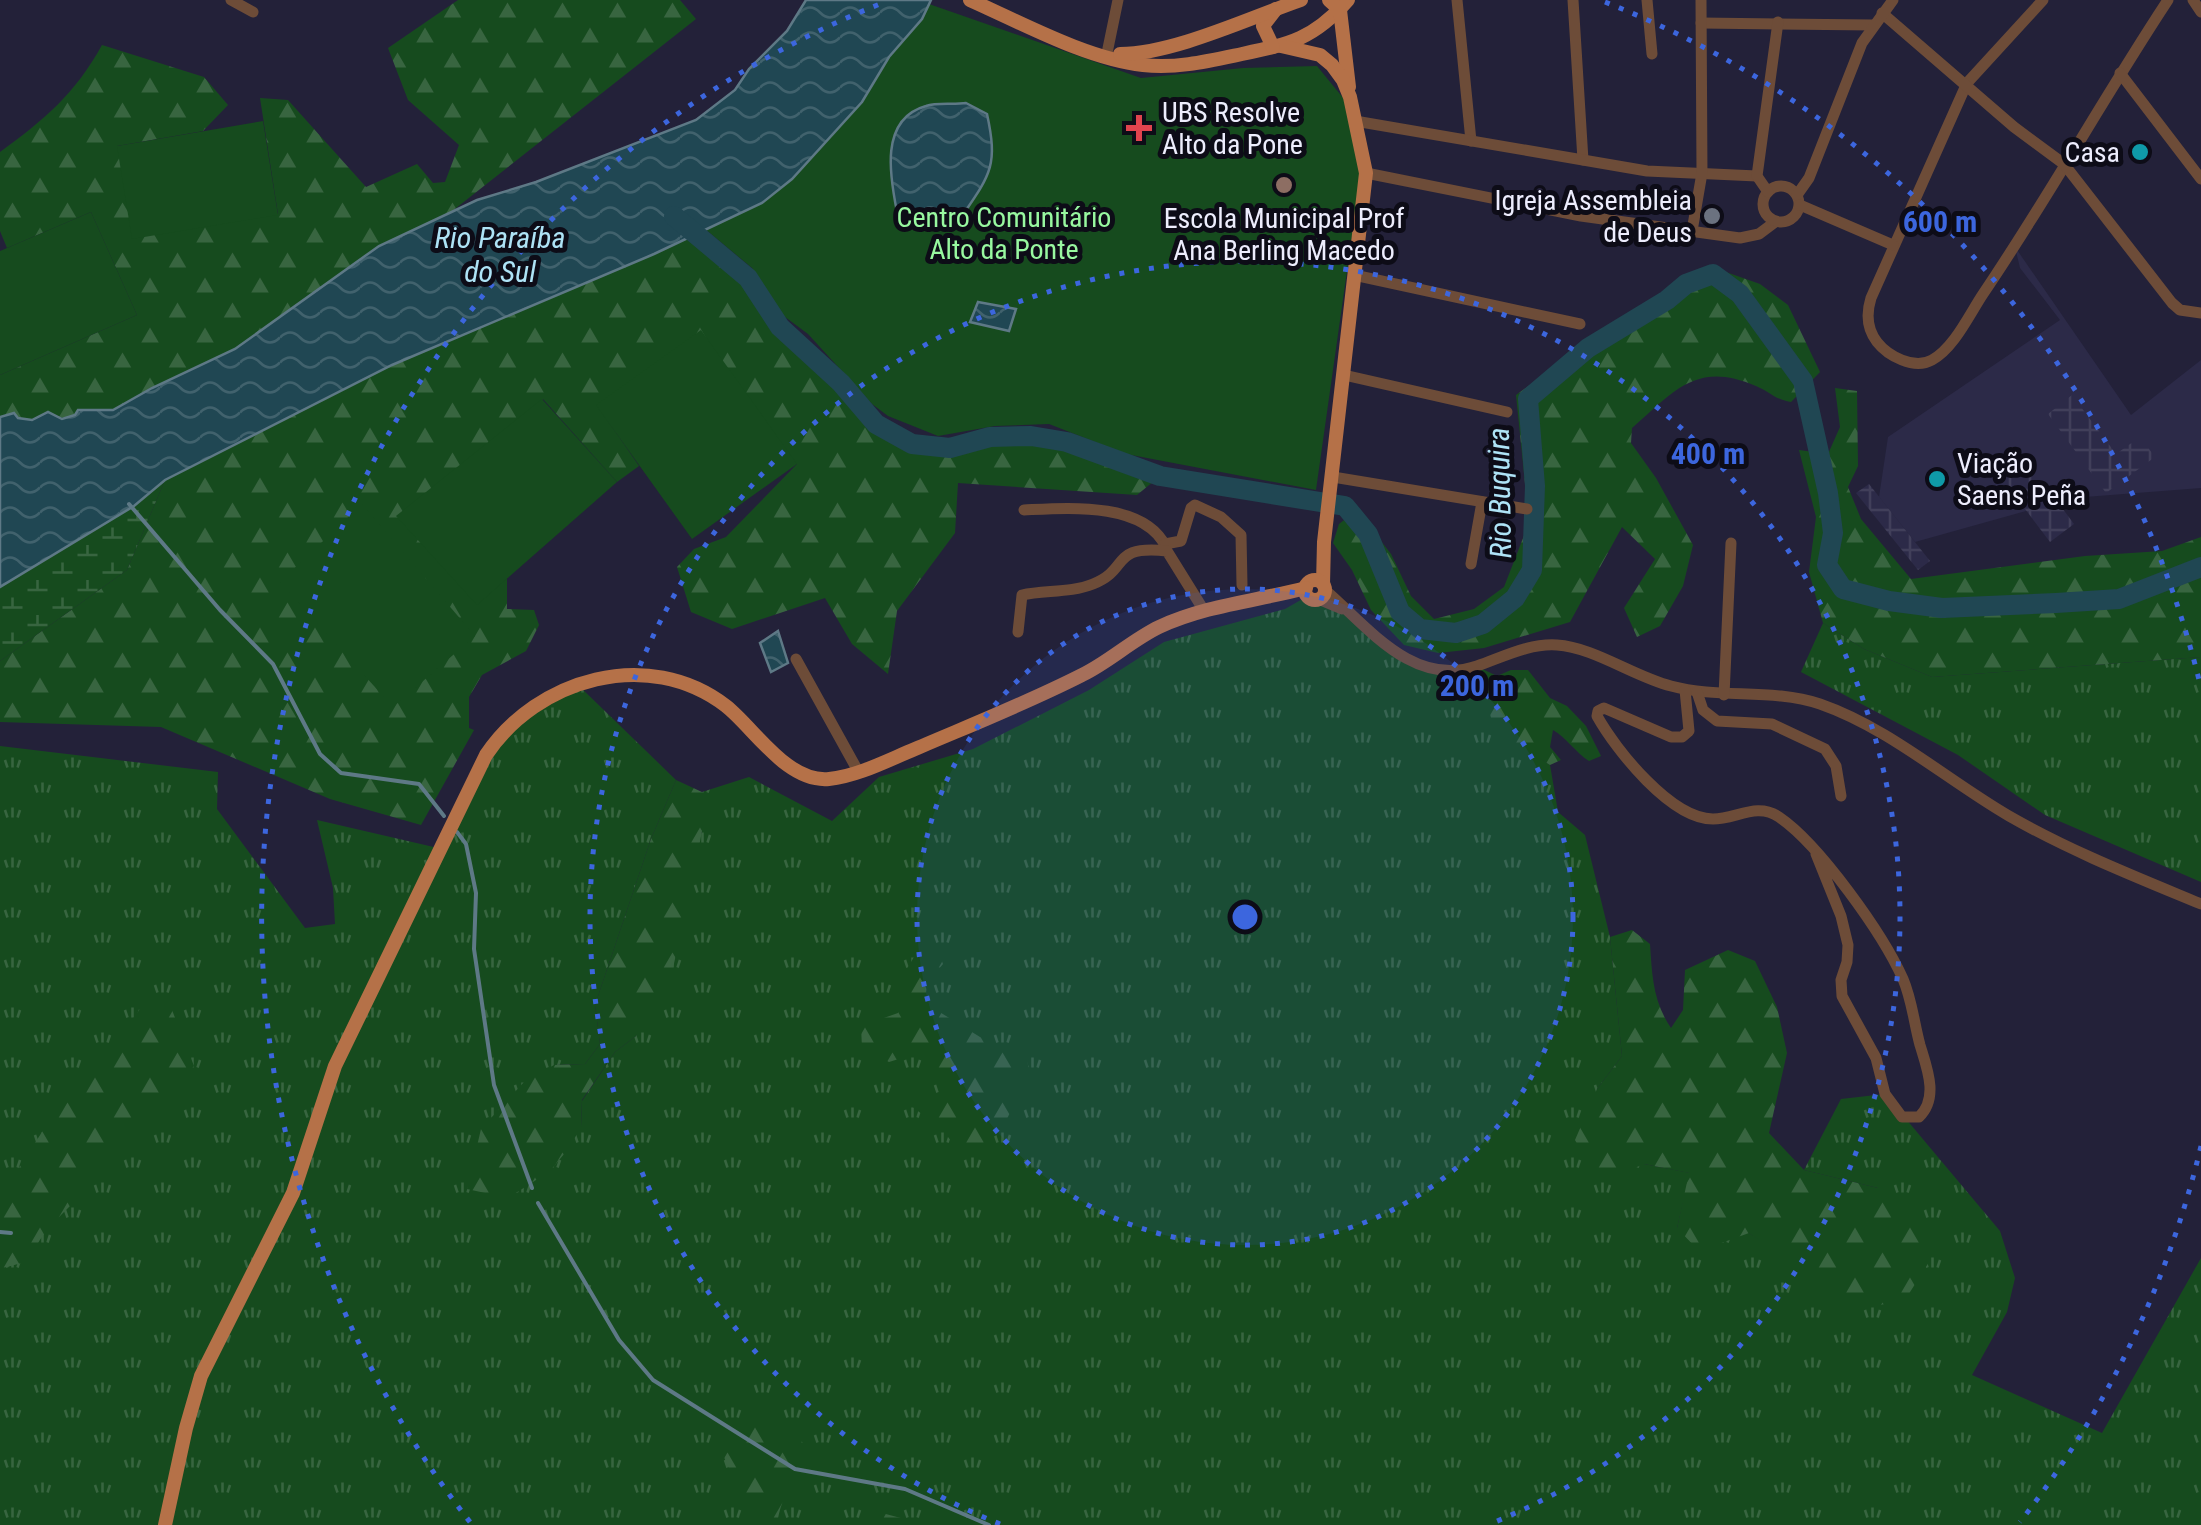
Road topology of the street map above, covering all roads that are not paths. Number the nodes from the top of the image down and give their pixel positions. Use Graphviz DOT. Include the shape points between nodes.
graph roads {
  1 [pos="231,0"];
  2 [pos="1118,0"];
  3 [pos="1300,0"];
  4 [pos="1457,0"];
  5 [pos="1572,0"];
  6 [pos="1647,0"];
  7 [pos="1701,0"];
  8 [pos="1894,0"];
  9 [pos="2043,0"];
  10 [pos="2168,0"];
  11 [pos="2193,0"];
  12 [pos="975,2"];
  13 [pos="1339,3"];
  14 [pos="1277,8"];
  15 [pos="252,12"];
  16 [pos="2201,12"];
  17 [pos="1882,13"];
  18 [pos="1778,22"];
  19 [pos="1701,23"];
  20 [pos="1873,25"];
  21 [pos="1277,46"];
  22 [pos="1652,54"];
  23 [pos="1104,56"];
  24 [pos="2120,73"];
  25 [pos="1967,83"];
  26 [pos="1350,97"];
  27 [pos="1355,122"];
  28 [pos="1472,141"];
  29 [pos="1583,160"];
  30 [pos="2064,164"];
  31 [pos="1366,172"];
  32 [pos="1702,173"];
  33 [pos="1758,176"];
  34 [pos="2201,179"];
  35 [pos="1768,192"];
  36 [pos="1798,200"];
  37 [pos="1776,222"];
  38 [pos="1692,231"];
  39 [pos="1893,245"];
  40 [pos="1354,275"];
  41 [pos="2201,313"];
  42 [pos="1580,324"];
  43 [pos="1344,376"];
  44 [pos="1506,412"];
  45 [pos="1333,483"];
  46 [pos="1482,502"];
  47 [pos="1527,509"];
  48 [pos="1024,510"];
  49 [pos="1730,543"];
  50 [pos="1166,548"];
  51 [pos="1471,564"];
  52 [pos="1242,585"];
  53 [pos="1315,590"];
  54 [pos="1203,609"];
  55 [pos="1018,632"];
  56 [pos="796,659"];
  57 [pos="1691,691"];
  58 [pos="1724,695"];
  59 [pos="858,771"];
  60 [pos="1840,796"];
  61 [pos="1816,854"];
  62 [pos="2201,904"];
  63 [pos="165,1525"];
  1 -- 15 [label="street"];
  2 -- 23 [label="street"];
  3 -- 14 [label="main road"];
  4 -- 28 [label="street"];
  5 -- 29 [label="street"];
  6 -- 22 [label="street"];
  7 -- 19 [label="street"];
  8 -- 17 [label="street"];
  9 -- 25 [label="street"];
  10 -- 24 [label="street"];
  11 -- 16 [label="street"];
  12 -- 23 [label="main road"];
  13 -- 21 [label="main road" via="1311,35"];
  13 -- 26 [label="main road"];
  14 -- 21 [label="main road" via="1263,26"];
  14 -- 23 [label="main road" via="1173,46"];
  17 -- 20 [label="street"];
  17 -- 25 [label="street"];
  18 -- 19 [label="street"];
  18 -- 20 [label="street"];
  18 -- 33 [label="street"];
  19 -- 32 [label="street"];
  20 -- 36 [label="street"];
  21 -- 23 [label="main road" via="1182,66"];
  21 -- 26 [label="main road" via="1320,55"];
  24 -- 30 [label="street"];
  24 -- 34 [label="street"];
  25 -- 30 [label="street"];
  25 -- 39 [label="street"];
  26 -- 27 [label="main road"];
  27 -- 28 [label="street"];
  27 -- 31 [label="main road"];
  28 -- 29 [label="street"];
  29 -- 32 [label="street"];
  30 -- 39 [label="street" via="1955,336 1924,363 1904,361 1879,345 1868,319"];
  30 -- 41 [label="street" via="2172,303"];
  31 -- 38 [label="street"];
  31 -- 40 [label="main road"];
  32 -- 33 [label="street"];
  32 -- 38 [label="street"];
  33 -- 35 [label="street"];
  35 -- 36 [label="street" via="1784,186"];
  35 -- 37 [label="street" via="1763,209"];
  36 -- 37 [label="street" via="1792,220"];
  36 -- 39 [label="street"];
  37 -- 38 [label="street" via="1740,238"];
  40 -- 42 [label="street"];
  40 -- 43 [label="main road"];
  43 -- 44 [label="street"];
  43 -- 45 [label="main road"];
  45 -- 46 [label="street"];
  45 -- 53 [label="main road"];
  46 -- 47 [label="street"];
  46 -- 51 [label="street"];
  48 -- 50 [label="street" via="1111,512 1149,528"];
  49 -- 58 [label="street"];
  50 -- 52 [label="street" via="1182,540 1192,508 1204,507 1241,535"];
  50 -- 54 [label="street"];
  50 -- 55 [label="street" via="1132,551 1089,586 1024,594"];
  53 -- 54 [label="main road"];
  53 -- 57 [label="street" via="1425,668 1467,669 1560,645"];
  54 -- 59 [label="main road" via="1016,707"];
  56 -- 59 [label="street"];
  57 -- 58 [label="street"];
  57 -- 60 [label="street" via="1717,721 1772,724 1826,749"];
  57 -- 61 [label="street" via="1689,732 1682,737 1604,708 1597,716 1648,782 1679,808 1714,819 1766,810"];
  58 -- 62 [label="street" via="1771,695 1838,711 2009,816"];
  59 -- 63 [label="main road" via="810,776 771,752 722,704 654,678 576,684 508,726 438,848 343,1050 293,1192 202,1376"];
  61 -- 61 [label="street" via="1869,918 1904,980 1930,1083 1919,1117 1902,1117 1888,1100 1876,1058 1842,996 1848,945"];
}
